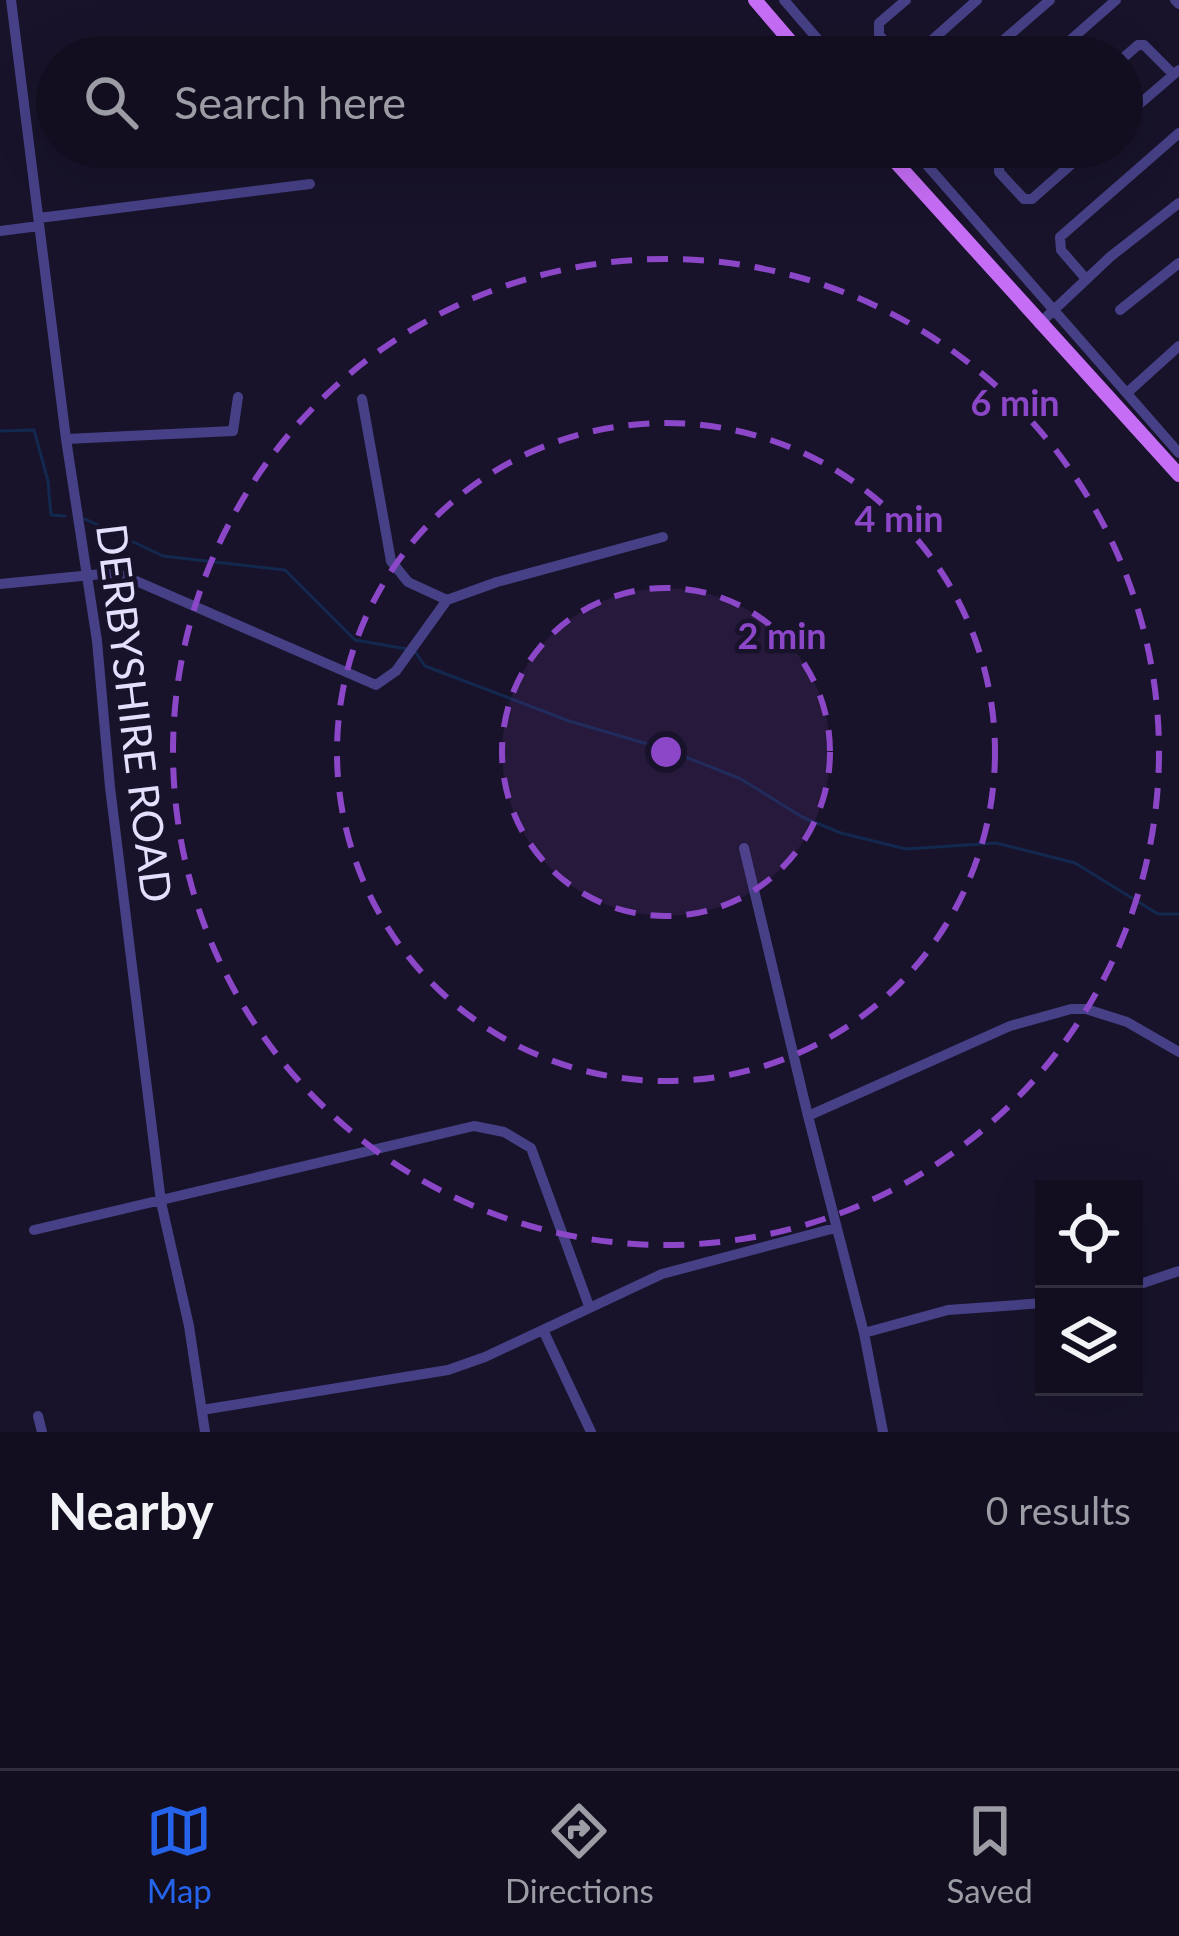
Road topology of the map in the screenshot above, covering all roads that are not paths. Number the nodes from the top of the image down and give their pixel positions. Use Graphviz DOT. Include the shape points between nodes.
graph roads {
  1 [pos="11,0"];
  2 [pos="755,0"];
  3 [pos="784,0"];
  4 [pos="906,0"];
  5 [pos="977,0"];
  6 [pos="1051,0"];
  7 [pos="1111,2"];
  8 [pos="786,36"];
  9 [pos="815,36"];
  10 [pos="880,36"];
  11 [pos="937,36"];
  12 [pos="1008,36"];
  13 [pos="1074,36"];
  14 [pos="16,41"];
  15 [pos="0,44"];
  16 [pos="1143,45"];
  17 [pos="1176,72"];
  18 [pos="1143,101"];
  19 [pos="1179,133"];
  20 [pos="1143,165"];
  21 [pos="901,168"];
  22 [pos="930,168"];
  23 [pos="999,168"];
  24 [pos="1067,168"];
  25 [pos="1139,168"];
  26 [pos="310,184"];
  27 [pos="1179,204"];
  28 [pos="39,222"];
  29 [pos="0,231"];
  30 [pos="1179,263"];
  31 [pos="1086,279"];
  32 [pos="1055,309"];
  33 [pos="1120,310"];
  34 [pos="1039,324"];
  35 [pos="1179,346"];
  36 [pos="1128,392"];
  37 [pos="238,397"];
  38 [pos="362,399"];
  39 [pos="65,439"];
  40 [pos="1144,439"];
  41 [pos="1179,454"];
  42 [pos="1179,475"];
  43 [pos="1179,488"];
  44 [pos="663,537"];
  45 [pos="85,578"];
  46 [pos="0,584"];
  47 [pos="447,600"];
  48 [pos="744,848"];
  49 [pos="1179,1052"];
  50 [pos="808,1116"];
  51 [pos="161,1202"];
  52 [pos="836,1228"];
  53 [pos="34,1230"];
  54 [pos="1179,1271"];
  55 [pos="1143,1283"];
  56 [pos="1035,1304"];
  57 [pos="589,1306"];
  58 [pos="543,1330"];
  59 [pos="864,1333"];
  60 [pos="202,1411"];
  61 [pos="38,1416"];
  62 [pos="42,1432"];
  63 [pos="205,1432"];
  64 [pos="591,1432"];
  65 [pos="883,1432"];
  1 -- 14 [label="street, DERBYSHIRE ROAD"];
  2 -- 8 [label="main road"];
  3 -- 9 [label="street"];
  4 -- 10 [label="street" via="879,23"];
  5 -- 11 [label="street"];
  6 -- 12 [label="street"];
  7 -- 13 [label="street"];
  14 -- 15 [label="street"];
  14 -- 28 [label="street, DERBYSHIRE ROAD"];
  16 -- 17 [label="street"];
  17 -- 18 [label="street"];
  19 -- 20 [label="street"];
  21 -- 34 [label="main road"];
  22 -- 32 [label="street"];
  23 -- 24 [label="street" via="1024,200"];
  25 -- 31 [label="street" via="1060,238"];
  26 -- 28 [label="street"];
  27 -- 31 [label="street"];
  28 -- 29 [label="street"];
  28 -- 39 [label="street, DERBYSHIRE ROAD"];
  30 -- 33 [label="street"];
  31 -- 32 [label="street"];
  32 -- 34 [label="street"];
  32 -- 36 [label="street"];
  34 -- 40 [label="main road"];
  35 -- 36 [label="street"];
  36 -- 41 [label="street"];
  37 -- 39 [label="street" via="232,431"];
  38 -- 47 [label="street" via="391,561 408,582"];
  39 -- 45 [label="street, DERBYSHIRE ROAD"];
  40 -- 42 [label="main road"];
  40 -- 43 [label="main road"];
  44 -- 47 [label="street"];
  45 -- 46 [label="street"];
  45 -- 47 [label="street" via="128,577 376,685"];
  45 -- 51 [label="street, DERBYSHIRE ROAD"];
  48 -- 50 [label="street"];
  49 -- 50 [label="street" via="1127,1022 1071,1009 1010,1026"];
  50 -- 52 [label="street"];
  51 -- 53 [label="street"];
  51 -- 57 [label="street" via="488,1127 531,1148"];
  51 -- 60 [label="street, DERBYSHIRE ROAD"];
  52 -- 57 [label="street" via="662,1274"];
  52 -- 59 [label="street"];
  54 -- 55 [label="street"];
  56 -- 59 [label="street" via="948,1310"];
  57 -- 58 [label="street"];
  58 -- 60 [label="street" via="448,1370"];
  58 -- 64 [label="street"];
  59 -- 65 [label="street"];
  60 -- 63 [label="street, DERBYSHIRE ROAD"];
  61 -- 62 [label="street"];
}
